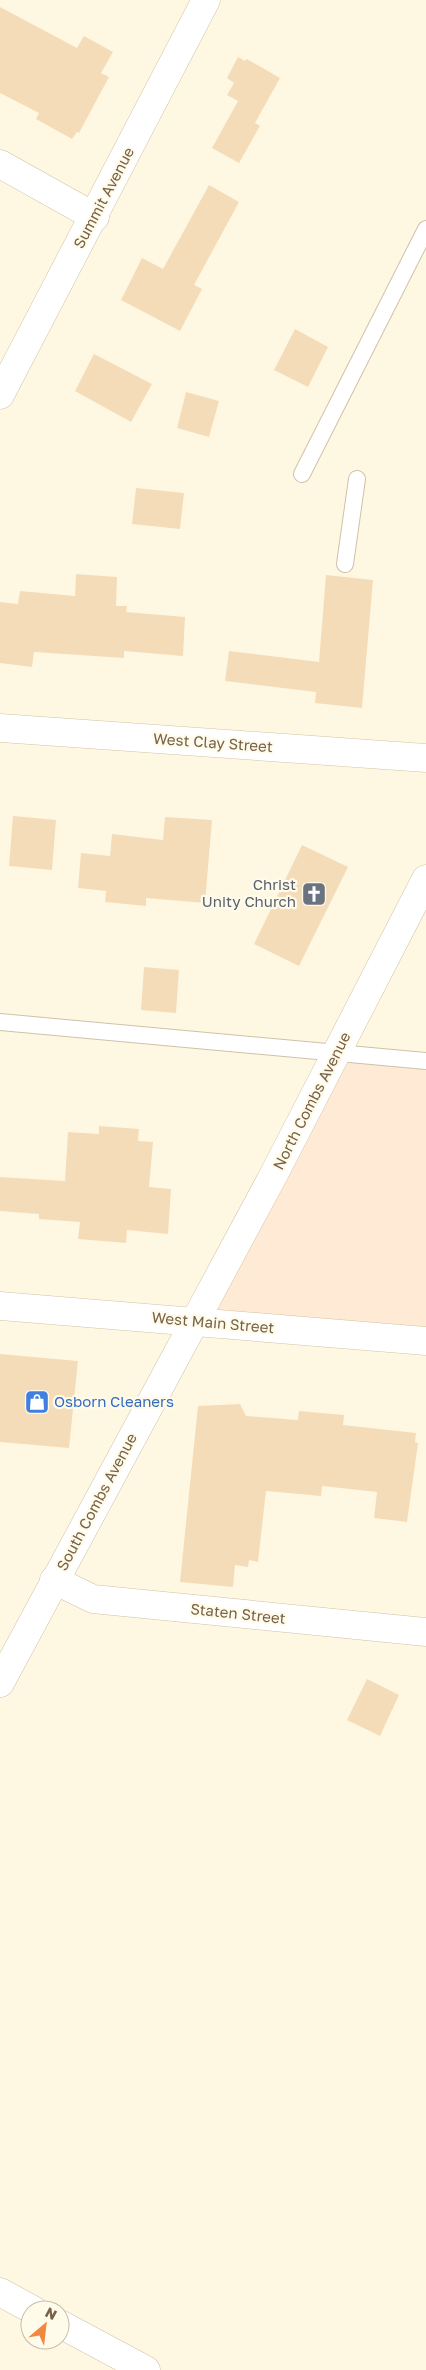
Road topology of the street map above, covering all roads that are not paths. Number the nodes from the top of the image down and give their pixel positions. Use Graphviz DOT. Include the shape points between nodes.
graph roads {
  1 [pos="206,0"];
  2 [pos="0,164"];
  3 [pos="94,217"];
  4 [pos="426,229"];
  5 [pos="0,395"];
  6 [pos="302,474"];
  7 [pos="357,478"];
  8 [pos="345,564"];
  9 [pos="0,728"];
  10 [pos="426,758"];
  11 [pos="426,879"];
  12 [pos="0,1022"];
  13 [pos="336,1054"];
  14 [pos="426,1065"];
  15 [pos="0,1306"];
  16 [pos="195,1321"];
  17 [pos="426,1341"];
  18 [pos="54,1580"];
  19 [pos="426,1632"];
  20 [pos="0,1683"];
  21 [pos="0,2292"];
  22 [pos="20,2303"];
  23 [pos="70,2329"];
  24 [pos="146,2370"];
  1 -- 3 [label="street, Summit Avenue"];
  2 -- 3 [label="street"];
  3 -- 5 [label="street, Summit Avenue"];
  4 -- 6 [label="lane"];
  7 -- 8 [label="lane"];
  9 -- 10 [label="street, West Clay Street"];
  11 -- 13 [label="street, North Combs Avenue"];
  12 -- 13 [label="lane"];
  13 -- 14 [label="lane"];
  13 -- 16 [label="street, North Combs Avenue"];
  15 -- 16 [label="street, West Main Street"];
  16 -- 17 [label="street, West Main Street"];
  16 -- 18 [label="street, South Combs Avenue"];
  18 -- 19 [label="street, Staten Street" via="93,1599"];
  18 -- 20 [label="street, South Combs Avenue"];
  21 -- 22 [label="street"];
  23 -- 24 [label="street"];
}
